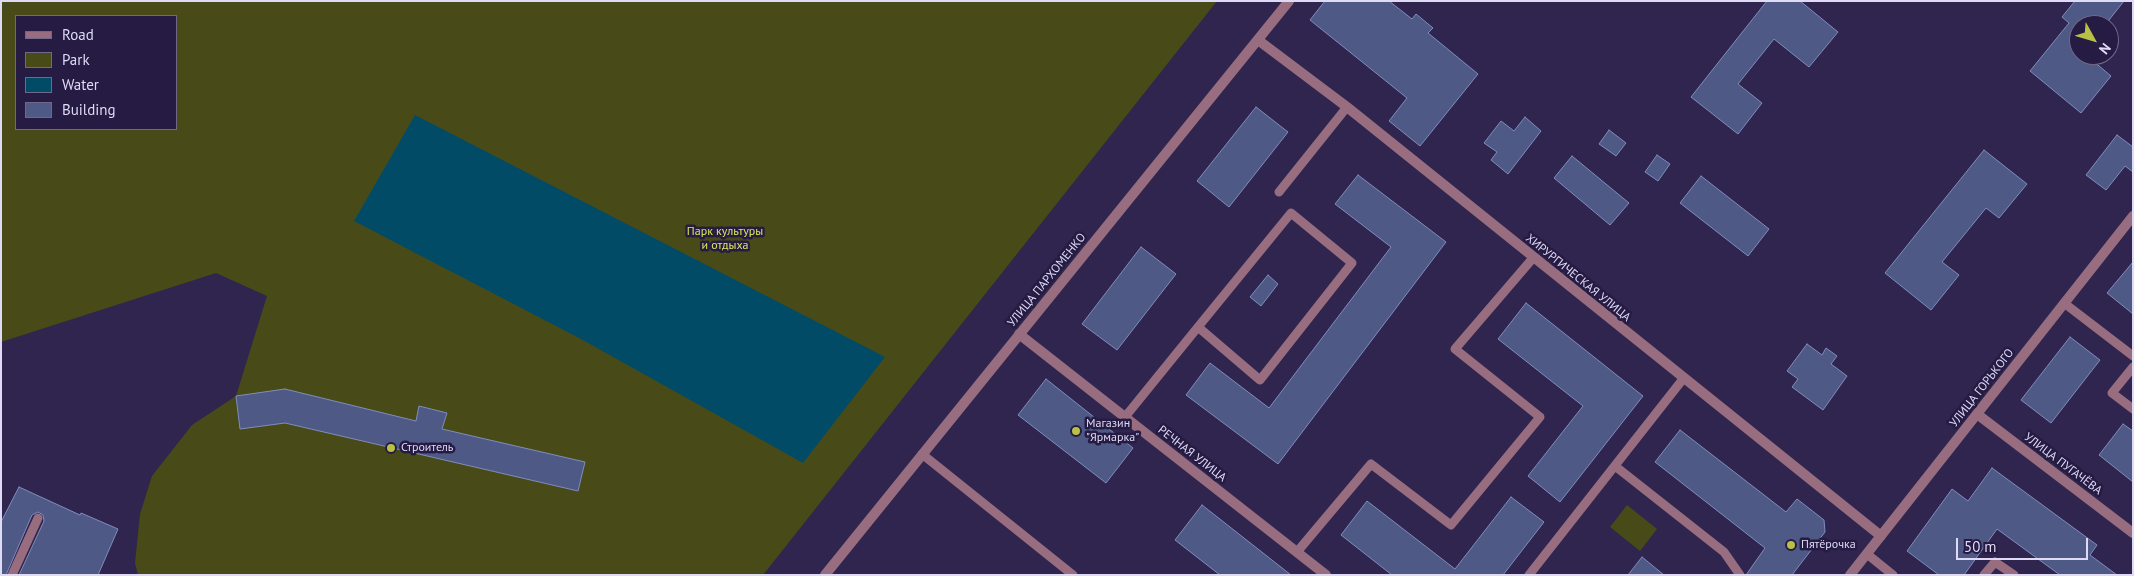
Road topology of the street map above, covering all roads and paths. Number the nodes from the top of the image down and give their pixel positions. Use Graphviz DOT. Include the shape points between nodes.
graph roads {
  1 [pos="1289,1"];
  2 [pos="1258,40"];
  3 [pos="1347,107"];
  4 [pos="1279,192"];
  5 [pos="2133,216"];
  6 [pos="1533,258"];
  7 [pos="2064,303"];
  8 [pos="1198,327"];
  9 [pos="1019,334"];
  10 [pos="2133,356"];
  11 [pos="2133,367"];
  12 [pos="1683,379"];
  13 [pos="2133,409"];
  14 [pos="1977,414"];
  15 [pos="1125,417"];
  16 [pos="922,454"];
  17 [pos="1615,466"];
  18 [pos="38,518"];
  19 [pos="2133,533"];
  20 [pos="1882,536"];
  21 [pos="1297,552"];
  22 [pos="1867,554"];
  23 [pos="1321,573"];
  24 [pos="12,575"];
  25 [pos="825,575"];
  26 [pos="1073,575"];
  27 [pos="1529,575"];
  28 [pos="1740,575"];
  29 [pos="1850,575"];
  30 [pos="1893,575"];
  31 [pos="1984,575"];
  32 [pos="2014,575"];
  1 -- 2 [label="street, УЛИЦА ПАРХОМЕНКО"];
  2 -- 3 [label="street, ХИРУРГИЧЕСКАЯ УЛИЦА"];
  2 -- 9 [label="street, УЛИЦА ПАРХОМЕНКО"];
  3 -- 4 [label="lane"];
  3 -- 6 [label="street, ХИРУРГИЧЕСКАЯ УЛИЦА"];
  5 -- 7 [label="street, УЛИЦА ГОРЬКОГО"];
  6 -- 12 [label="street, ХИРУРГИЧЕСКАЯ УЛИЦА"];
  6 -- 21 [label="lane" via="1455,349 1540,417 1451,525 1371,464"];
  7 -- 10 [label="lane"];
  7 -- 14 [label="street, УЛИЦА ГОРЬКОГО"];
  8 -- 8 [label="lane" via="1260,380 1352,263 1291,213"];
  8 -- 15 [label="lane"];
  9 -- 15 [label="street, РЕЧНАЯ УЛИЦА"];
  9 -- 16 [label="street, УЛИЦА ПАРХОМЕНКО"];
  11 -- 13 [label="lane" via="2112,392"];
  12 -- 17 [label="lane"];
  12 -- 20 [label="street, ХИРУРГИЧЕСКАЯ УЛИЦА"];
  14 -- 19 [label="street, УЛИЦА ПУГАЧЁВА"];
  14 -- 20 [label="street, УЛИЦА ГОРЬКОГО"];
  15 -- 21 [label="street, РЕЧНАЯ УЛИЦА"];
  16 -- 25 [label="street, УЛИЦА ПАРХОМЕНКО"];
  16 -- 26 [label="lane"];
  17 -- 27 [label="lane"];
  17 -- 28 [label="lane" via="1724,552"];
  18 -- 24 [label="lane"];
  20 -- 22 [label="street, УЛИЦА ГОРЬКОГО"];
  21 -- 23 [label="street, РЕЧНАЯ УЛИЦА"];
  22 -- 29 [label="street, УЛИЦА ГОРЬКОГО"];
  22 -- 30 [label="lane"];
  31 -- 32 [label="lane" via="1995,562"];
}
